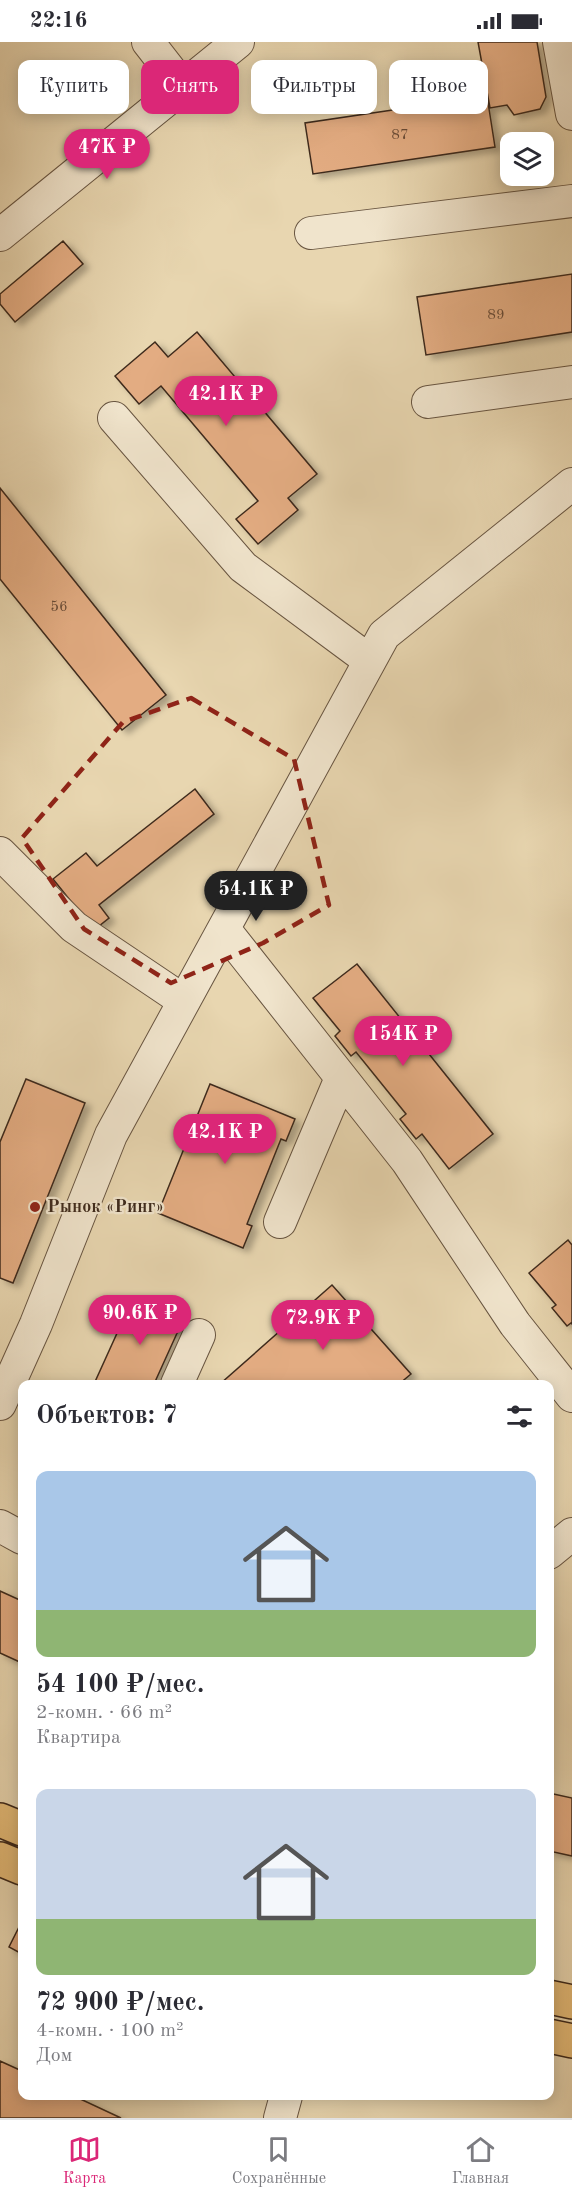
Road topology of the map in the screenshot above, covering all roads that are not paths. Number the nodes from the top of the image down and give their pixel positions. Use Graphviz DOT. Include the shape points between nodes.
graph roads {
  1 [pos="148,42"];
  2 [pos="238,42"];
  3 [pos="559,42"];
  4 [pos="162,60"];
  5 [pos="216,60"];
  6 [pos="150,114"];
  7 [pos="572,114"];
  8 [pos="572,201"];
  9 [pos="311,233"];
  10 [pos="0,235"];
  11 [pos="572,382"];
  12 [pos="428,402"];
  13 [pos="114,418"];
  14 [pos="572,484"];
  15 [pos="370,661"];
  16 [pos="0,853"];
  17 [pos="224,929"];
  18 [pos="184,1001"];
  19 [pos="341,1078"];
  20 [pos="280,1222"];
  21 [pos="199,1335"];
  22 [pos="179,1380"];
  23 [pos="572,1396"];
  24 [pos="0,1404"];
  25 [pos="0,1526"];
  26 [pos="572,1534"];
  27 [pos="18,1536"];
  28 [pos="554,1549"];
  29 [pos="0,1820"];
  30 [pos="18,1827"];
  31 [pos="0,1859"];
  32 [pos="18,1866"];
  33 [pos="554,1998"];
  34 [pos="572,2002"];
  35 [pos="554,2037"];
  36 [pos="572,2041"];
  37 [pos="285,2100"];
  38 [pos="280,2118"];
  1 -- 4 [label="street"];
  2 -- 5 [label="street"];
  3 -- 7 [label="street"];
  6 -- 10 [label="street"];
  8 -- 9 [label="street"];
  11 -- 12 [label="street"];
  13 -- 15 [label="street" via="243,567"];
  14 -- 15 [label="street" via="384,635"];
  15 -- 17 [label="street"];
  16 -- 18 [label="street" via="74,927"];
  17 -- 18 [label="street"];
  17 -- 19 [label="street"];
  18 -- 24 [label="street" via="111,1135"];
  19 -- 20 [label="street"];
  19 -- 23 [label="street" via="407,1161 515,1324"];
  21 -- 22 [label="street"];
  25 -- 27 [label="street"];
  26 -- 28 [label="street"];
  29 -- 30 [label="main road"];
  31 -- 32 [label="main road"];
  33 -- 34 [label="main road"];
  35 -- 36 [label="main road"];
  37 -- 38 [label="street"];
}
